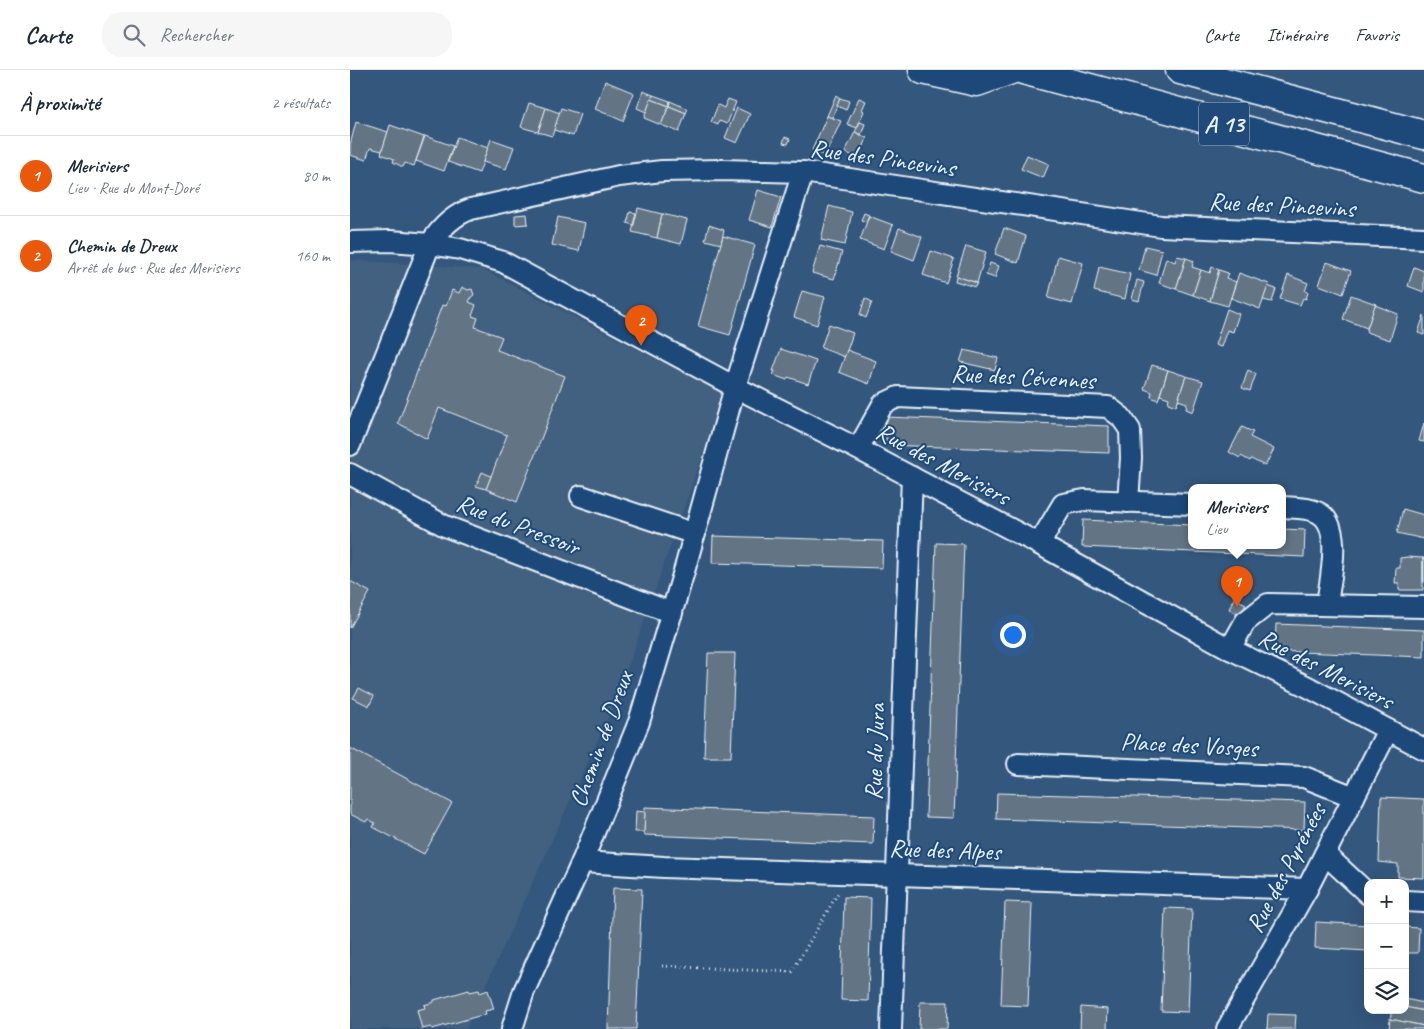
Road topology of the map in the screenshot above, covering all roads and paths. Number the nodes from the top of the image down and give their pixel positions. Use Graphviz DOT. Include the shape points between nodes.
graph roads {
  1 [pos="923,70"];
  2 [pos="1011,70"];
  3 [pos="1023,70"];
  4 [pos="1180,70"];
  5 [pos="1424,135"];
  6 [pos="803,172"];
  7 [pos="1424,178"];
  8 [pos="1424,238"];
  9 [pos="350,242"];
  10 [pos="430,244"];
  11 [pos="735,387"];
  12 [pos="350,445"];
  13 [pos="858,448"];
  14 [pos="350,474"];
  15 [pos="912,477"];
  16 [pos="580,496"];
  17 [pos="1128,502"];
  18 [pos="1188,504"];
  19 [pos="1286,507"];
  20 [pos="694,534"];
  21 [pos="1039,544"];
  22 [pos="1327,604"];
  23 [pos="1424,607"];
  24 [pos="672,613"];
  25 [pos="1230,649"];
  26 [pos="1388,730"];
  27 [pos="1424,749"];
  28 [pos="1018,764"];
  29 [pos="1354,797"];
  30 [pos="1325,854"];
  31 [pos="582,862"];
  32 [pos="849,873"];
  33 [pos="897,875"];
  34 [pos="1306,889"];
  35 [pos="1364,890"];
  36 [pos="1409,901"];
  37 [pos="1424,902"];
  38 [pos="662,966"];
  39 [pos="512,1029"];
  40 [pos="891,1029"];
  41 [pos="1227,1029"];
  1 -- 2 [label="highway" via="977,82"];
  3 -- 7 [label="highway, A 13"];
  4 -- 5 [label="highway, A 13"];
  6 -- 8 [label="street, Rue des Pincevins" via="1161,226"];
  6 -- 10 [label="street, Rue des Pincevins" via="662,171 619,176 461,212 438,232"];
  6 -- 11 [label="street, Chemin de Dreux"];
  9 -- 10 [label="street"];
  10 -- 11 [label="street, Rue des Merisiers" via="503,262"];
  10 -- 12 [label="street, Rue des Pincevins"];
  11 -- 13 [label="street, Rue des Merisiers"];
  11 -- 20 [label="street, Chemin de Dreux"];
  13 -- 15 [label="street, Rue des Merisiers"];
  13 -- 17 [label="street, Rue des Cévennes" via="882,404 898,397 1108,407 1130,430"];
  14 -- 24 [label="street, Rue du Pressoir" via="445,526"];
  15 -- 21 [label="street, Rue des Merisiers"];
  15 -- 33 [label="street, Rue du Jura"];
  16 -- 20 [label="street"];
  17 -- 18 [label="street"];
  17 -- 21 [label="street" via="1084,500 1063,504"];
  19 -- 22 [label="street" via="1316,511 1325,517 1332,530"];
  20 -- 24 [label="street, Chemin de Dreux"];
  21 -- 25 [label="street, Rue des Merisiers"];
  22 -- 23 [label="street"];
  22 -- 25 [label="street" via="1268,604 1245,622"];
  24 -- 31 [label="street, Chemin de Dreux" via="639,722"];
  25 -- 26 [label="street, Rue des Merisiers"];
  26 -- 27 [label="street, Rue des Merisiers"];
  26 -- 29 [label="street, Rue des Pyrénées"];
  28 -- 29 [label="street, Place des Vosges" via="1304,777"];
  29 -- 30 [label="street, Rue des Pyrénées"];
  30 -- 34 [label="street, Rue des Pyrénées"];
  30 -- 35 [label="street"];
  31 -- 32 [label="street, Rue des Alpes"];
  31 -- 39 [label="street, Chemin de Dreux" via="524,991"];
  32 -- 33 [label="street, Rue des Alpes"];
  32 -- 38 [label="path" via="792,972"];
  33 -- 34 [label="street, Rue des Alpes"];
  33 -- 40 [label="street, Rue du Jura"];
  34 -- 41 [label="street, Rue des Pyrénées"];
  36 -- 37 [label="street"];
}
